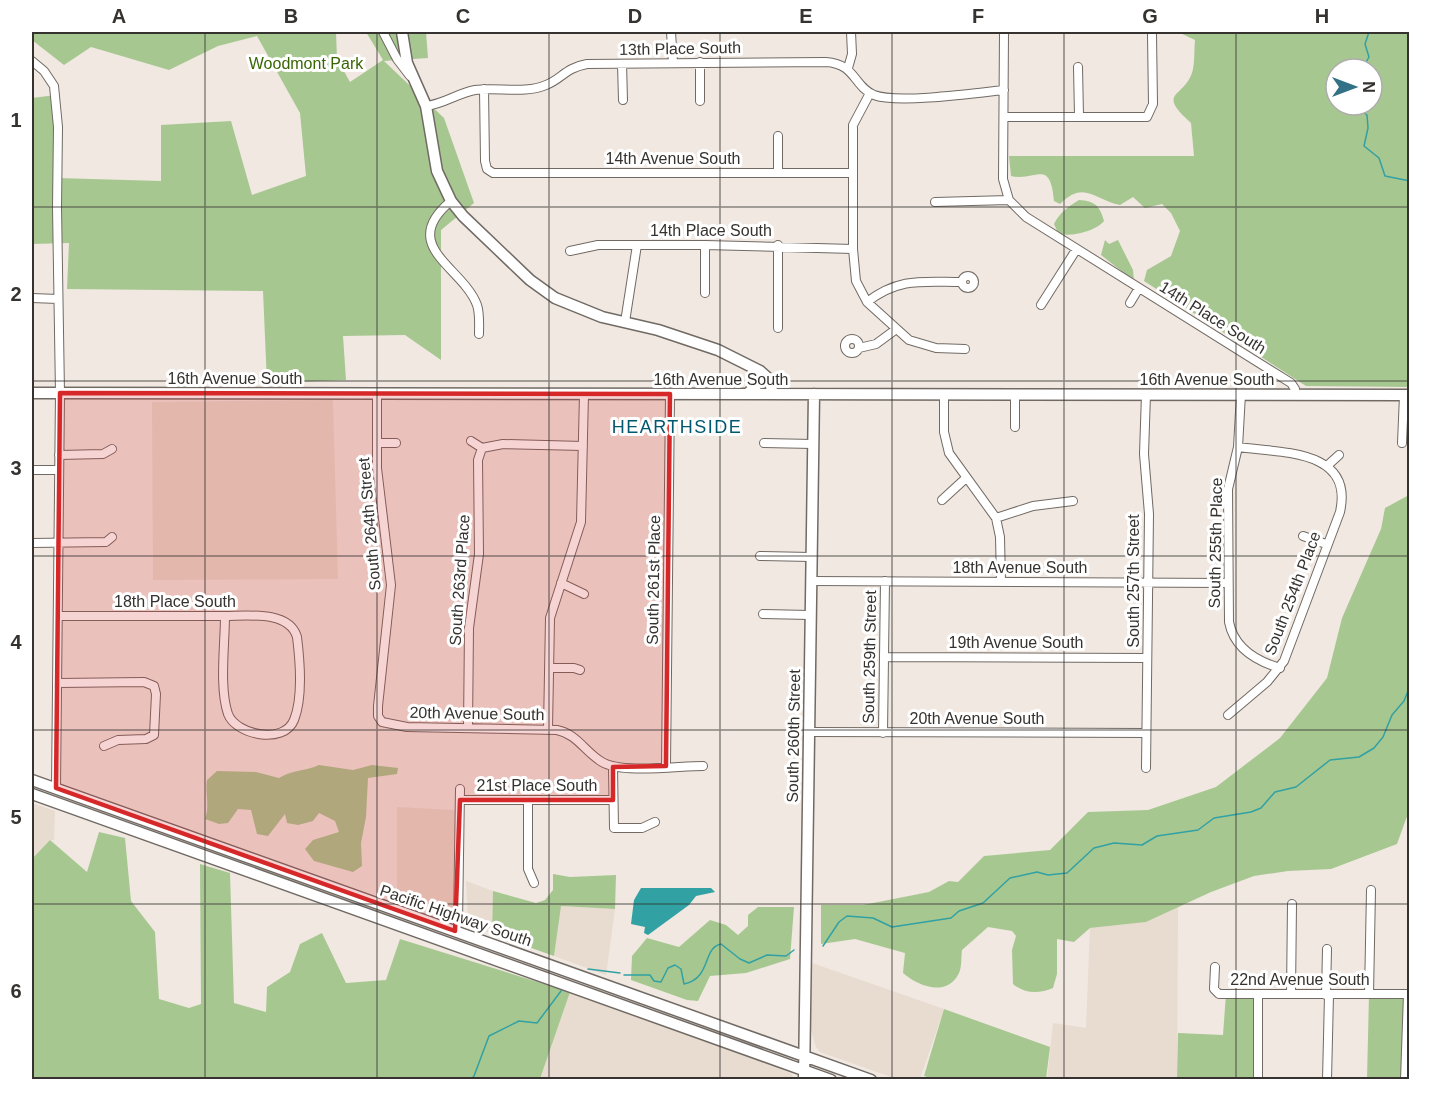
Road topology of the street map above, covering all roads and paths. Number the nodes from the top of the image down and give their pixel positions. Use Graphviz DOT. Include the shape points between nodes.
graph roads {
  1 [pos="383,32"];
  2 [pos="402,32"];
  3 [pos="671,32"];
  4 [pos="851,32"];
  5 [pos="1004,32"];
  6 [pos="1152,35"];
  7 [pos="32,61"];
  8 [pos="700,62"];
  9 [pos="622,63"];
  10 [pos="673,63"];
  11 [pos="1078,67"];
  12 [pos="848,68"];
  13 [pos="413,78"];
  14 [pos="484,90"];
  15 [pos="1004,90"];
  16 [pos="870,93"];
  17 [pos="623,100"];
  18 [pos="700,101"];
  19 [pos="426,106"];
  20 [pos="1079,116"];
  21 [pos="1005,117"];
  22 [pos="778,136"];
  23 [pos="778,172"];
  24 [pos="853,173"];
  25 [pos="1009,200"];
  26 [pos="451,201"];
  27 [pos="935,202"];
  28 [pos="705,244"];
  29 [pos="637,245"];
  30 [pos="778,246"];
  31 [pos="853,249"];
  32 [pos="1076,250"];
  33 [pos="570,251"];
  34 [pos="962,282"];
  35 [pos="1138,288"];
  36 [pos="705,293"];
  37 [pos="32,298"];
  38 [pos="58,299"];
  39 [pos="867,302"];
  40 [pos="1130,303"];
  41 [pos="1041,305"];
  42 [pos="625,321"];
  43 [pos="778,328"];
  44 [pos="895,330"];
  45 [pos="479,334"];
  46 [pos="859,348"];
  47 [pos="965,349"];
  48 [pos="760,371"];
  49 [pos="32,393"];
  50 [pos="60,393"];
  51 [pos="377,394"];
  52 [pos="584,394"];
  53 [pos="670,394"];
  54 [pos="747,394"];
  55 [pos="773,394"];
  56 [pos="814,394"];
  57 [pos="944,394"];
  58 [pos="1015,394"];
  59 [pos="1146,394"];
  60 [pos="1241,394"];
  61 [pos="1295,395"];
  62 [pos="1407,395"];
  63 [pos="1015,427"];
  64 [pos="471,441"];
  65 [pos="377,443"];
  66 [pos="396,443"];
  67 [pos="764,443"];
  68 [pos="1402,443"];
  69 [pos="813,444"];
  70 [pos="583,446"];
  71 [pos="1238,447"];
  72 [pos="482,448"];
  73 [pos="112,449"];
  74 [pos="59,455"];
  75 [pos="1339,455"];
  76 [pos="1328,465"];
  77 [pos="32,470"];
  78 [pos="59,470"];
  79 [pos="966,478"];
  80 [pos="942,500"];
  81 [pos="1073,501"];
  82 [pos="996,518"];
  83 [pos="1303,536"];
  84 [pos="112,537"];
  85 [pos="32,543"];
  86 [pos="58,543"];
  87 [pos="1326,544"];
  88 [pos="760,556"];
  89 [pos="811,557"];
  90 [pos="811,581"];
  91 [pos="885,581"];
  92 [pos="1000,582"];
  93 [pos="561,583"];
  94 [pos="1148,583"];
  95 [pos="1228,583"];
  96 [pos="584,594"];
  97 [pos="763,614"];
  98 [pos="810,615"];
  99 [pos="58,616"];
  100 [pos="225,616"];
  101 [pos="884,657"];
  102 [pos="1147,658"];
  103 [pos="549,668"];
  104 [pos="1280,668"];
  105 [pos="580,670"];
  106 [pos="58,683"];
  107 [pos="1228,715"];
  108 [pos="382,722"];
  109 [pos="468,727"];
  110 [pos="548,728"];
  111 [pos="808,732"];
  112 [pos="883,733"];
  113 [pos="1146,733"];
  114 [pos="104,746"];
  115 [pos="666,766"];
  116 [pos="703,766"];
  117 [pos="613,767"];
  118 [pos="1146,768"];
  119 [pos="32,780"];
  120 [pos="32,786"];
  121 [pos="56,788"];
  122 [pos="460,789"];
  123 [pos="32,794"];
  124 [pos="461,800"];
  125 [pos="528,800"];
  126 [pos="613,800"];
  127 [pos="63,805"];
  128 [pos="127,814"];
  129 [pos="655,822"];
  130 [pos="534,884"];
  131 [pos="1371,890"];
  132 [pos="1292,904"];
  133 [pos="358,910"];
  134 [pos="402,912"];
  135 [pos="400,925"];
  136 [pos="443,926"];
  137 [pos="455,931"];
  138 [pos="1327,949"];
  139 [pos="1215,967"];
  140 [pos="1258,994"];
  141 [pos="1292,994"];
  142 [pos="1369,994"];
  143 [pos="1409,994"];
  144 [pos="1328,995"];
  145 [pos="803,1055"];
  146 [pos="804,1074"];
  147 [pos="831,1080"];
  148 [pos="871,1080"];
  149 [pos="1258,1080"];
  150 [pos="1327,1080"];
  151 [pos="1405,1080"];
  1 -- 13 [label="street" via="403,69"];
  2 -- 13 [label="main road"];
  3 -- 10 [label="street"];
  4 -- 12 [label="street"];
  5 -- 15 [label="street"];
  6 -- 20 [label="street" via="1150,114"];
  7 -- 38 [label="street" via="50,78 57,106"];
  8 -- 10 [label="street, 13th Place South"];
  8 -- 12 [label="street, 13th Place South" via="819,61"];
  8 -- 18 [label="street"];
  9 -- 10 [label="street, 13th Place South"];
  9 -- 14 [label="street, 13th Place South" via="576,66 539,87"];
  9 -- 17 [label="street"];
  11 -- 20 [label="street"];
  12 -- 16 [label="street"];
  13 -- 19 [label="main road"];
  14 -- 19 [label="street, 13th Place South"];
  14 -- 23 [label="street, 14th Avenue South" via="484,157 487,169 493,173"];
  15 -- 16 [label="street" via="930,101 884,98"];
  15 -- 21 [label="street"];
  16 -- 24 [label="street" via="853,125"];
  19 -- 26 [label="main road" via="437,171"];
  20 -- 21 [label="street"];
  21 -- 25 [label="street" via="1003,179"];
  22 -- 23 [label="street"];
  23 -- 24 [label="street, 14th Avenue South"];
  24 -- 31 [label="street"];
  25 -- 27 [label="street"];
  25 -- 32 [label="street, 14th Place South" via="1026,217"];
  26 -- 42 [label="main road" via="549,295 579,309"];
  26 -- 45 [label="street" via="436,214 432,224 433,248 478,307"];
  28 -- 29 [label="street, 14th Place South"];
  28 -- 30 [label="street, 14th Place South"];
  28 -- 36 [label="street"];
  29 -- 33 [label="street, 14th Place South" via="589,246"];
  29 -- 42 [label="street"];
  30 -- 31 [label="street, 14th Place South"];
  30 -- 43 [label="street"];
  31 -- 39 [label="street" via="856,282"];
  32 -- 35 [label="street, 14th Place South"];
  32 -- 41 [label="street"];
  34 -- 39 [label="street" via="901,283"];
  35 -- 40 [label="street, 14th Place South"];
  35 -- 61 [label="street, 14th Place South" via="1291,383"];
  37 -- 38 [label="street"];
  38 -- 50 [label="street"];
  39 -- 44 [label="street"];
  42 -- 48 [label="main road" via="698,341"];
  44 -- 46 [label="street" via="876,344"];
  44 -- 47 [label="street" via="922,345"];
  48 -- 54 [label="main road" via="756,386"];
  48 -- 55 [label="main road" via="769,379"];
  49 -- 50 [label="main road, 16th Avenue South"];
  50 -- 51 [label="main road, 16th Avenue South"];
  50 -- 74 [label="street"];
  51 -- 52 [label="main road, 16th Avenue South"];
  51 -- 65 [label="street, South 264th Street"];
  52 -- 53 [label="main road, 16th Avenue South"];
  52 -- 70 [label="street"];
  53 -- 54 [label="main road, 16th Avenue South"];
  53 -- 115 [label="street, South 261st Place"];
  54 -- 55 [label="main road, 16th Avenue South"];
  55 -- 56 [label="main road, 16th Avenue South"];
  56 -- 57 [label="main road, 16th Avenue South"];
  56 -- 69 [label="main road, South 260th Street"];
  57 -- 58 [label="main road, 16th Avenue South"];
  57 -- 79 [label="street" via="946,446"];
  58 -- 59 [label="main road, 16th Avenue South"];
  58 -- 63 [label="street"];
  59 -- 60 [label="main road, 16th Avenue South"];
  59 -- 94 [label="street, South 257th Street"];
  60 -- 61 [label="main road, 16th Avenue South"];
  60 -- 71 [label="street, South 255th Place"];
  61 -- 62 [label="main road, 16th Avenue South"];
  62 -- 68 [label="street"];
  64 -- 72 [label="street"];
  65 -- 66 [label="street"];
  65 -- 108 [label="street, South 264th Street" via="391,585 378,706"];
  67 -- 69 [label="street"];
  69 -- 89 [label="main road, South 260th Street"];
  70 -- 72 [label="street" via="503,444"];
  70 -- 93 [label="street" via="581,522"];
  71 -- 76 [label="street" via="1294,455"];
  71 -- 95 [label="street, South 255th Place" via="1228,489"];
  72 -- 109 [label="street, South 263rd Place" via="478,460 479,554 470,628"];
  73 -- 74 [label="street" via="103,454"];
  74 -- 78 [label="street"];
  75 -- 76 [label="street"];
  76 -- 87 [label="street, South 254th Place" via="1339,476 1343,494"];
  77 -- 78 [label="street"];
  78 -- 86 [label="street"];
  79 -- 80 [label="street"];
  79 -- 82 [label="street"];
  81 -- 82 [label="street" via="1033,506"];
  82 -- 92 [label="street"];
  83 -- 87 [label="street"];
  84 -- 86 [label="street" via="106,542"];
  85 -- 86 [label="street"];
  86 -- 99 [label="street"];
  87 -- 104 [label="street, South 254th Place"];
  88 -- 89 [label="street"];
  89 -- 90 [label="main road, South 260th Street"];
  90 -- 91 [label="street, 18th Avenue South"];
  90 -- 98 [label="main road, South 260th Street"];
  91 -- 92 [label="street, 18th Avenue South"];
  91 -- 101 [label="street, South 259th Street"];
  92 -- 94 [label="street, 18th Avenue South"];
  93 -- 96 [label="street"];
  93 -- 103 [label="street" via="550,618"];
  94 -- 95 [label="street, 18th Avenue South"];
  94 -- 102 [label="street, South 257th Street"];
  95 -- 104 [label="street, South 255th Place" via="1229,622 1234,637 1252,656"];
  97 -- 98 [label="street"];
  98 -- 111 [label="main road, South 260th Street"];
  99 -- 100 [label="street, 18th Place South"];
  99 -- 106 [label="street"];
  100 -- 100 [label="street, 18th Place South" via="268,617 290,625 296,634 297,704 291,726 283,731 266,734 235,725 226,703"];
  101 -- 102 [label="street, 19th Avenue South"];
  101 -- 112 [label="street, South 259th Street"];
  102 -- 113 [label="street, South 257th Street"];
  103 -- 105 [label="street"];
  103 -- 110 [label="street"];
  104 -- 107 [label="street, South 254th Place"];
  106 -- 114 [label="street" via="144,682 154,686 154,735"];
  106 -- 121 [label="street"];
  108 -- 109 [label="street, 20th Avenue South" via="407,727"];
  109 -- 110 [label="street, 20th Avenue South"];
  110 -- 117 [label="street, 20th Avenue South" via="567,733 597,759"];
  111 -- 112 [label="street, 20th Avenue South"];
  111 -- 145 [label="main road, South 260th Street"];
  112 -- 113 [label="street, 20th Avenue South"];
  113 -- 118 [label="street, South 257th Street"];
  115 -- 116 [label="street"];
  115 -- 117 [label="street"];
  117 -- 126 [label="street"];
  119 -- 121 [label="main road, Pacific Highway South"];
  120 -- 121 [label="main road" via="51,791"];
  121 -- 128 [label="main road, Pacific Highway South"];
  122 -- 124 [label="street"];
  123 -- 127 [label="main road, Pacific Highway South"];
  124 -- 125 [label="street, 21st Place South"];
  124 -- 137 [label="street"];
  125 -- 126 [label="street, 21st Place South"];
  125 -- 130 [label="street" via="528,869"];
  126 -- 129 [label="street" via="614,828 642,828"];
  127 -- 128 [label="main road" via="68,800"];
  127 -- 133 [label="main road, Pacific Highway South"];
  128 -- 134 [label="main road, Pacific Highway South"];
  131 -- 142 [label="street"];
  132 -- 141 [label="street"];
  133 -- 134 [label="main road" via="394,916"];
  133 -- 135 [label="main road, Pacific Highway South"];
  134 -- 136 [label="main road, Pacific Highway South"];
  135 -- 136 [label="main road" via="411,922"];
  135 -- 146 [label="main road, Pacific Highway South"];
  136 -- 137 [label="main road, Pacific Highway South"];
  137 -- 145 [label="main road, Pacific Highway South"];
  138 -- 144 [label="street"];
  139 -- 140 [label="street, 22nd Avenue South" via="1216,993"];
  140 -- 141 [label="street, 22nd Avenue South"];
  140 -- 149 [label="street"];
  141 -- 144 [label="street, 22nd Avenue South"];
  142 -- 143 [label="street, 22nd Avenue South"];
  142 -- 144 [label="street, 22nd Avenue South"];
  143 -- 151 [label="street"];
  144 -- 150 [label="street"];
  145 -- 146 [label="main road, South 260th Street"];
  145 -- 148 [label="main road, Pacific Highway South"];
  146 -- 147 [label="main road, Pacific Highway South"];
}
